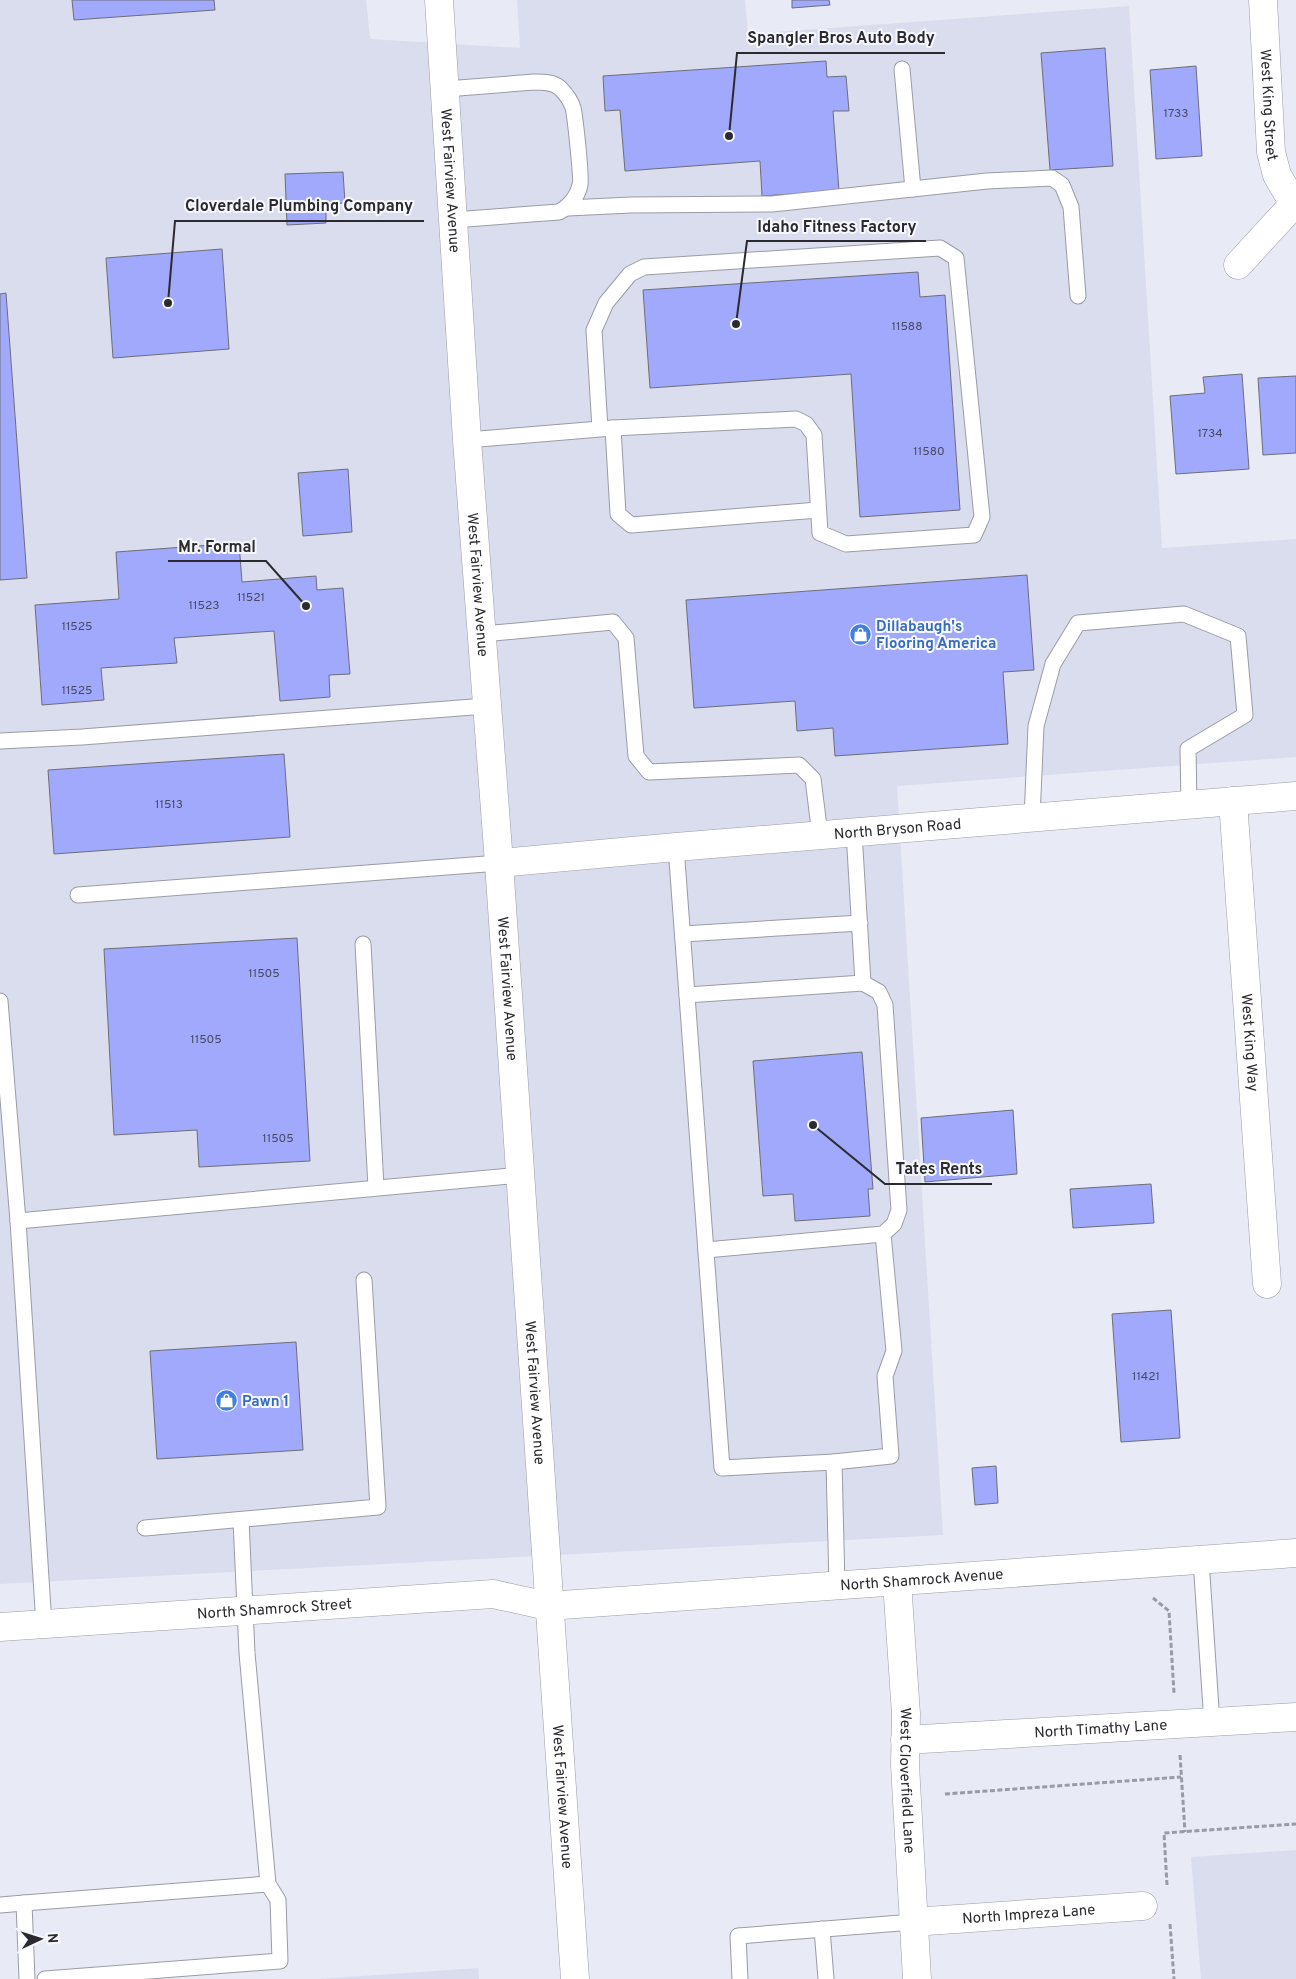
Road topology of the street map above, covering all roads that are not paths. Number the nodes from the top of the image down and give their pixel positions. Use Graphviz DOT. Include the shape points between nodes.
graph roads {
  1 [pos="439,0"];
  2 [pos="1264,0"];
  3 [pos="902,69"];
  4 [pos="446,89"];
  5 [pos="913,189"];
  6 [pos="1295,205"];
  7 [pos="568,208"];
  8 [pos="453,220"];
  9 [pos="1238,265"];
  10 [pos="1078,296"];
  11 [pos="607,429"];
  12 [pos="467,440"];
  13 [pos="818,510"];
  14 [pos="483,634"];
  15 [pos="486,706"];
  16 [pos="0,741"];
  17 [pos="1296,796"];
  18 [pos="1233,801"];
  19 [pos="1189,805"];
  20 [pos="1032,818"];
  21 [pos="854,832"];
  22 [pos="820,835"];
  23 [pos="676,847"];
  24 [pos="499,863"];
  25 [pos="78,896"];
  26 [pos="860,923"];
  27 [pos="682,934"];
  28 [pos="363,944"];
  29 [pos="863,983"];
  30 [pos="687,995"];
  31 [pos="0,1001"];
  32 [pos="520,1175"];
  33 [pos="376,1187"];
  34 [pos="18,1220"];
  35 [pos="883,1234"];
  36 [pos="706,1250"];
  37 [pos="364,1280"];
  38 [pos="1267,1284"];
  39 [pos="834,1462"];
  40 [pos="241,1520"];
  41 [pos="145,1528"];
  42 [pos="1296,1553"];
  43 [pos="1201,1560"];
  44 [pos="897,1582"];
  45 [pos="837,1586"];
  46 [pos="548,1606"];
  47 [pos="245,1610"];
  48 [pos="44,1625"];
  49 [pos="0,1627"];
  50 [pos="1296,1717"];
  51 [pos="1212,1723"];
  52 [pos="905,1740"];
  53 [pos="268,1884"];
  54 [pos="24,1903"];
  55 [pos="0,1905"];
  56 [pos="1144,1906"];
  57 [pos="913,1922"];
  58 [pos="822,1929"];
  59 [pos="27,1979"];
  60 [pos="45,1979"];
  61 [pos="575,1979"];
  62 [pos="740,1979"];
  63 [pos="826,1979"];
  64 [pos="917,1979"];
  1 -- 4 [label="street, West Fairview Avenue"];
  2 -- 6 [label="street, West King Street" via="1272,152 1277,175"];
  3 -- 5 [label="lane"];
  4 -- 7 [label="lane" via="547,82 567,95 573,107 581,184"];
  4 -- 8 [label="street, West Fairview Avenue"];
  5 -- 7 [label="lane" via="772,204"];
  5 -- 10 [label="lane" via="1052,178 1062,184 1070,207"];
  6 -- 9 [label="street"];
  7 -- 8 [label="lane" via="559,212"];
  8 -- 12 [label="street, West Fairview Avenue"];
  11 -- 12 [label="lane"];
  11 -- 13 [label="lane" via="796,419 806,424 814,435"];
  11 -- 13 [label="lane" via="618,514 631,525"];
  11 -- 13 [label="lane" via="594,330 606,303 630,274 644,267 940,248 956,258 982,517 974,535 846,544 820,533"];
  12 -- 14 [label="street, West Fairview Avenue"];
  14 -- 15 [label="street, West Fairview Avenue"];
  14 -- 22 [label="lane" via="613,622 626,638 636,756 650,772 799,765 813,779"];
  15 -- 16 [label="lane"];
  15 -- 24 [label="street, West Fairview Avenue"];
  17 -- 18 [label="street, North Bryson Road"];
  18 -- 19 [label="street, North Bryson Road"];
  18 -- 38 [label="street, West King Way"];
  19 -- 20 [label="street, North Bryson Road"];
  19 -- 20 [label="lane" via="1188,749 1246,716 1238,636 1184,614 1078,623 1053,664 1036,726"];
  20 -- 21 [label="street, North Bryson Road"];
  21 -- 22 [label="street, North Bryson Road"];
  21 -- 26 [label="lane"];
  22 -- 23 [label="street, North Bryson Road"];
  23 -- 24 [label="street, North Bryson Road"];
  23 -- 27 [label="lane"];
  24 -- 25 [label="lane"];
  24 -- 32 [label="street, West Fairview Avenue"];
  26 -- 27 [label="lane"];
  26 -- 29 [label="lane"];
  27 -- 30 [label="lane"];
  28 -- 33 [label="lane"];
  29 -- 30 [label="lane"];
  29 -- 35 [label="lane" via="879,992 886,1005 899,1210 894,1224"];
  30 -- 36 [label="lane"];
  31 -- 34 [label="lane"];
  32 -- 33 [label="lane"];
  32 -- 46 [label="street, West Fairview Avenue"];
  33 -- 34 [label="lane"];
  34 -- 48 [label="lane"];
  35 -- 36 [label="lane"];
  35 -- 39 [label="lane" via="894,1351 885,1376 891,1456"];
  36 -- 39 [label="lane" via="722,1468"];
  37 -- 40 [label="lane" via="378,1507"];
  39 -- 45 [label="lane"];
  40 -- 41 [label="lane"];
  40 -- 47 [label="lane"];
  42 -- 43 [label="street, North Shamrock Avenue"];
  43 -- 44 [label="street, North Shamrock Avenue"];
  43 -- 51 [label="lane"];
  44 -- 45 [label="street, North Shamrock Avenue"];
  44 -- 52 [label="street, West Cloverfield Lane"];
  45 -- 46 [label="street, North Shamrock Avenue"];
  46 -- 47 [label="street, North Shamrock Street" via="493,1594"];
  46 -- 61 [label="street, West Fairview Avenue"];
  47 -- 48 [label="street, North Shamrock Street"];
  47 -- 53 [label="lane"];
  48 -- 49 [label="street, North Shamrock Street"];
  50 -- 51 [label="street, North Timathy Lane"];
  51 -- 52 [label="street, North Timathy Lane"];
  52 -- 57 [label="street, West Cloverfield Lane"];
  53 -- 54 [label="lane"];
  53 -- 60 [label="lane" via="278,1900 280,1961"];
  54 -- 55 [label="lane"];
  54 -- 59 [label="lane"];
  56 -- 57 [label="street, North Impreza Lane"];
  57 -- 58 [label="lane"];
  57 -- 64 [label="street, West Cloverfield Lane"];
  58 -- 62 [label="lane" via="738,1936"];
  58 -- 63 [label="lane"];
}
